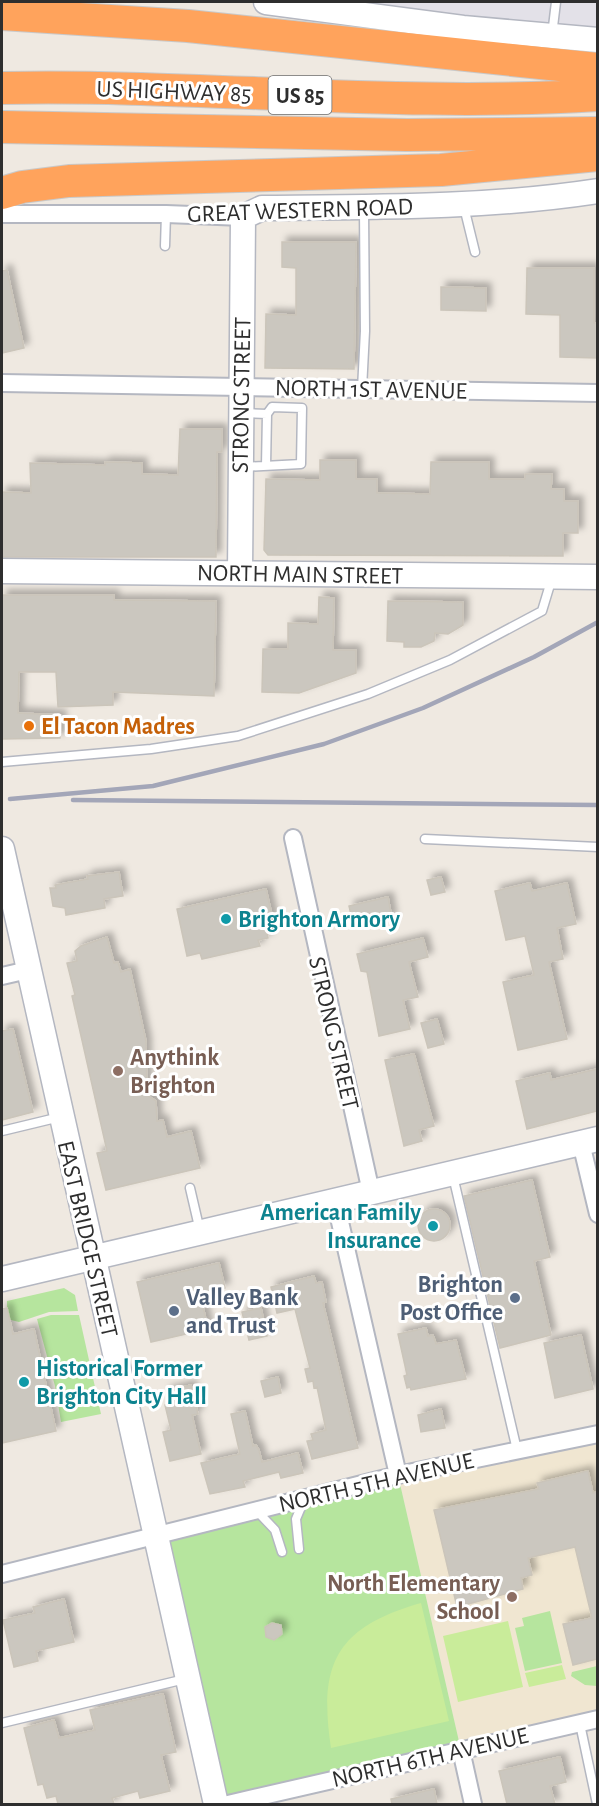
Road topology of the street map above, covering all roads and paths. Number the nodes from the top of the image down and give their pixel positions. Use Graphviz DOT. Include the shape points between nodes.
graph roads {
  1 [pos="266,2"];
  2 [pos="556,2"];
  3 [pos="2,14"];
  4 [pos="552,36"];
  5 [pos="597,40"];
  6 [pos="597,69"];
  7 [pos="2,88"];
  8 [pos="597,95"];
  9 [pos="2,127"];
  10 [pos="597,133"];
  11 [pos="597,155"];
  12 [pos="110,178"];
  13 [pos="597,191"];
  14 [pos="2,193"];
  15 [pos="463,204"];
  16 [pos="364,207"];
  17 [pos="166,213"];
  18 [pos="2,214"];
  19 [pos="243,217"];
  20 [pos="165,246"];
  21 [pos="475,252"];
  22 [pos="2,383"];
  23 [pos="241,386"];
  24 [pos="362,389"];
  25 [pos="597,393"];
  26 [pos="241,413"];
  27 [pos="267,414"];
  28 [pos="266,466"];
  29 [pos="240,468"];
  30 [pos="2,571"];
  31 [pos="240,573"];
  32 [pos="553,576"];
  33 [pos="597,577"];
  34 [pos="2,762"];
  35 [pos="292,838"];
  36 [pos="425,839"];
  37 [pos="597,847"];
  38 [pos="2,849"];
  39 [pos="28,970"];
  40 [pos="2,976"];
  41 [pos="60,1117"];
  42 [pos="2,1131"];
  43 [pos="589,1141"];
  44 [pos="452,1173"];
  45 [pos="190,1188"];
  46 [pos="371,1191"];
  47 [pos="335,1200"];
  48 [pos="597,1214"];
  49 [pos="201,1232"];
  50 [pos="92,1258"];
  51 [pos="2,1279"];
  52 [pos="597,1434"];
  53 [pos="517,1450"];
  54 [pos="398,1475"];
  55 [pos="305,1498"];
  56 [pos="256,1510"];
  57 [pos="156,1535"];
  58 [pos="299,1548"];
  59 [pos="282,1552"];
  60 [pos="2,1574"];
  61 [pos="188,1678"];
  62 [pos="597,1719"];
  63 [pos="2,1723"];
  64 [pos="580,1724"];
  65 [pos="461,1750"];
  66 [pos="266,1800"];
  67 [pos="216,1804"];
  68 [pos="228,1804"];
  69 [pos="473,1804"];
  70 [pos="597,1804"];
  1 -- 4 [label="street"];
  2 -- 4 [label="lane"];
  3 -- 6 [label="highway" via="188,26"];
  4 -- 5 [label="street"];
  7 -- 8 [label="highway, US HIGHWAY 85 / US 85" via="473,100"];
  9 -- 10 [label="highway, US HIGHWAY 85 / US 85" via="407,135"];
  11 -- 12 [label="highway" via="441,170"];
  12 -- 14 [label="highway" via="45,183"];
  12 -- 18 [label="highway" via="29,199"];
  13 -- 15 [label="street, GREAT WESTERN ROAD"];
  15 -- 16 [label="street, GREAT WESTERN ROAD"];
  15 -- 21 [label="lane"];
  16 -- 19 [label="street, GREAT WESTERN ROAD" via="262,208"];
  16 -- 24 [label="lane"];
  17 -- 18 [label="street, GREAT WESTERN ROAD"];
  17 -- 19 [label="street, GREAT WESTERN ROAD"];
  17 -- 20 [label="lane"];
  19 -- 23 [label="street, STRONG STREET"];
  22 -- 23 [label="street, NORTH 1ST AVENUE"];
  23 -- 24 [label="street, NORTH 1ST AVENUE"];
  23 -- 26 [label="street, STRONG STREET"];
  24 -- 25 [label="street, NORTH 1ST AVENUE"];
  26 -- 27 [label="lane"];
  26 -- 29 [label="street, STRONG STREET"];
  27 -- 28 [label="lane"];
  27 -- 28 [label="lane" via="272,407 302,408 301,464"];
  28 -- 29 [label="lane"];
  29 -- 31 [label="street, STRONG STREET"];
  30 -- 31 [label="street, NORTH MAIN STREET"];
  31 -- 32 [label="street, NORTH MAIN STREET"];
  32 -- 33 [label="street, NORTH MAIN STREET"];
  32 -- 34 [label="lane" via="542,611 450,660 356,699 238,736 152,749"];
  35 -- 46 [label="street, STRONG STREET"];
  36 -- 37 [label="lane"];
  38 -- 39 [label="street, EAST BRIDGE STREET"];
  39 -- 40 [label="street"];
  39 -- 41 [label="street, EAST BRIDGE STREET"];
  41 -- 42 [label="lane"];
  41 -- 50 [label="street, EAST BRIDGE STREET"];
  43 -- 44 [label="street"];
  43 -- 48 [label="street"];
  44 -- 46 [label="street"];
  44 -- 53 [label="lane"];
  45 -- 49 [label="lane"];
  46 -- 47 [label="street"];
  47 -- 49 [label="street"];
  47 -- 54 [label="street"];
  49 -- 50 [label="street"];
  50 -- 51 [label="street"];
  50 -- 57 [label="street, EAST BRIDGE STREET"];
  52 -- 53 [label="street, NORTH 5TH AVENUE"];
  53 -- 54 [label="street, NORTH 5TH AVENUE"];
  54 -- 55 [label="street, NORTH 5TH AVENUE"];
  55 -- 56 [label="street, NORTH 5TH AVENUE"];
  55 -- 58 [label="lane" via="296,1519"];
  56 -- 57 [label="street, NORTH 5TH AVENUE"];
  56 -- 59 [label="lane" via="275,1530"];
  57 -- 60 [label="street, NORTH 5TH AVENUE"];
  57 -- 61 [label="street, EAST BRIDGE STREET"];
  61 -- 63 [label="lane"];
  61 -- 67 [label="street, EAST BRIDGE STREET"];
  62 -- 64 [label="street, NORTH 6TH AVENUE"];
  64 -- 65 [label="street, NORTH 6TH AVENUE"];
  64 -- 70 [label="lane"];
  65 -- 66 [label="street, NORTH 6TH AVENUE"];
  65 -- 69 [label="street"];
  66 -- 68 [label="street, NORTH 6TH AVENUE"];
}
